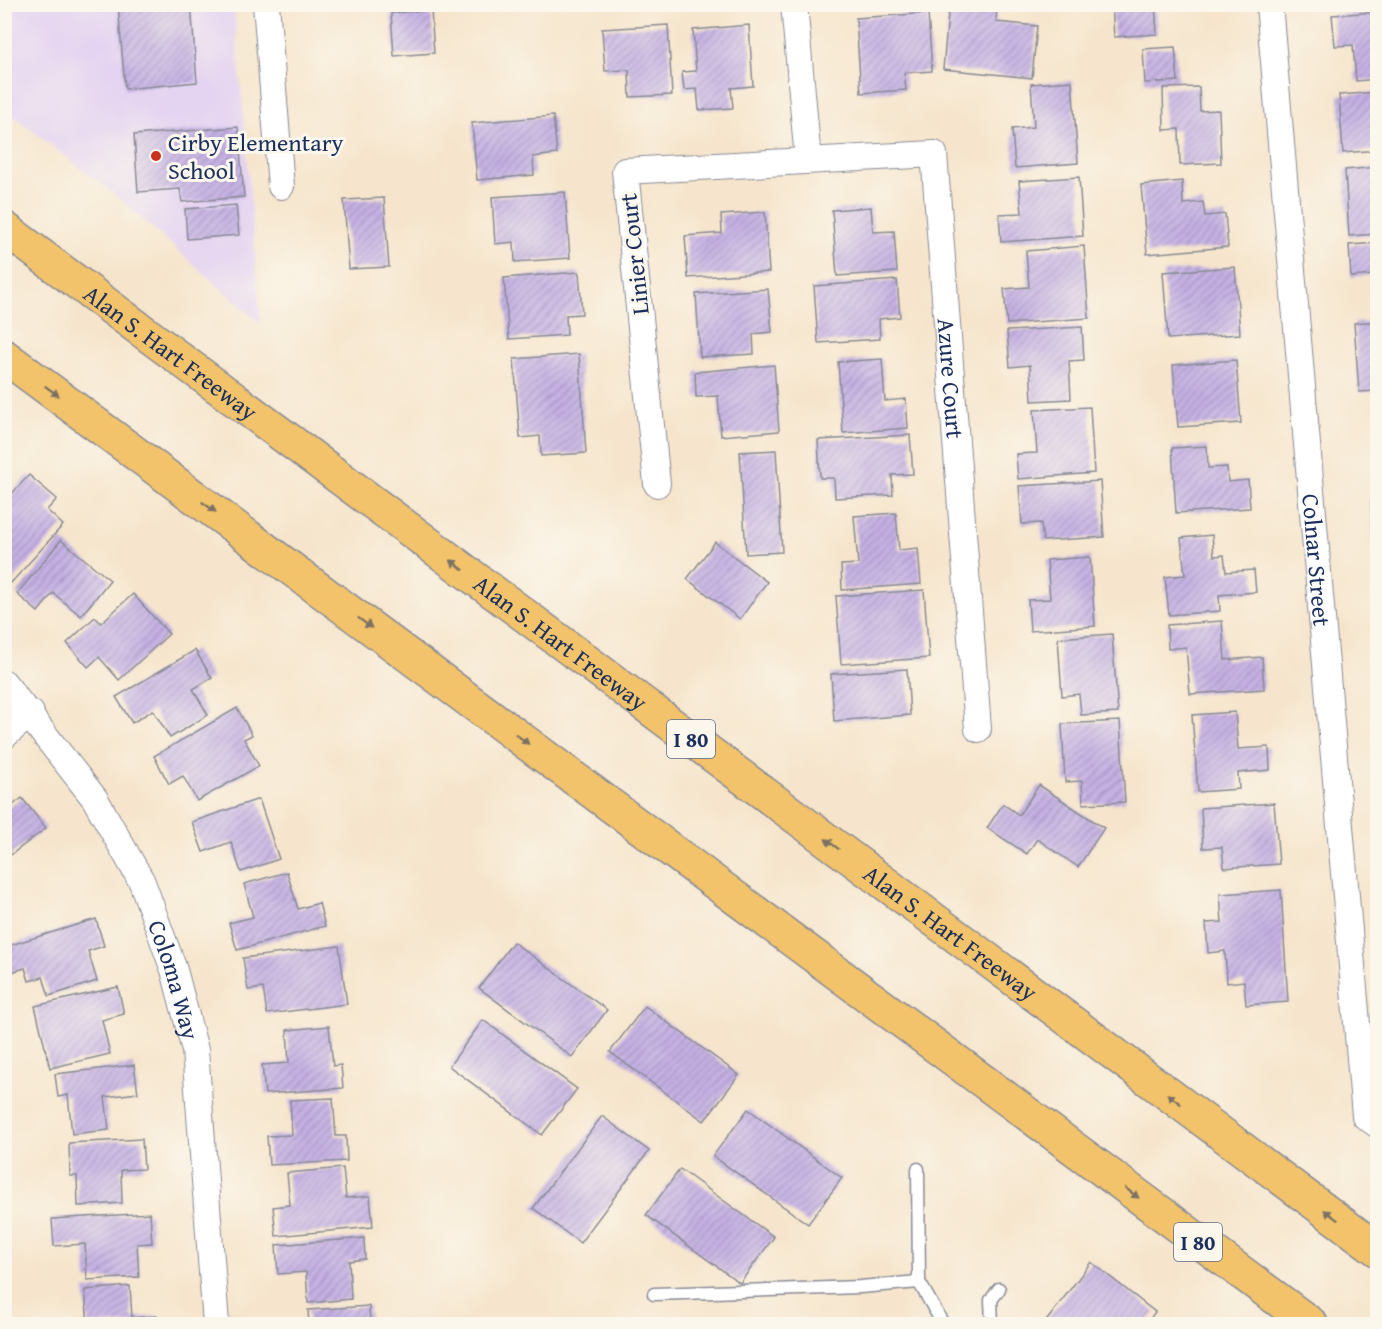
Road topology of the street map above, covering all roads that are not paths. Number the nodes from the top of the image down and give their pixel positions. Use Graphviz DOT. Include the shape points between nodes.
graph roads {
  1 [pos="266,4"];
  2 [pos="794,4"];
  3 [pos="1269,4"];
  4 [pos="808,160"];
  5 [pos="280,186"];
  6 [pos="4,228"];
  7 [pos="4,356"];
  8 [pos="657,484"];
  9 [pos="4,682"];
  10 [pos="30,713"];
  11 [pos="978,729"];
  12 [pos="4,736"];
  13 [pos="1371,1121"];
  14 [pos="918,1169"];
  15 [pos="1377,1250"];
  16 [pos="919,1282"];
  17 [pos="999,1289"];
  18 [pos="654,1294"];
  19 [pos="216,1324"];
  20 [pos="943,1324"];
  21 [pos="992,1324"];
  22 [pos="1311,1324"];
  1 -- 5 [label="street"];
  2 -- 4 [label="street"];
  3 -- 13 [label="street, Colnar Street"];
  4 -- 8 [label="street, Linier Court" via="625,171"];
  4 -- 11 [label="street, Azure Court" via="934,154"];
  15 -- 6 [label="highway, Alan S. Hart Freeway / I 80, one-way"];
  7 -- 22 [label="highway, I 80, one-way"];
  9 -- 10 [label="street, Coloma Way"];
  10 -- 12 [label="street"];
  10 -- 19 [label="street, Coloma Way" via="94,799 142,882 174,970 195,1050"];
  14 -- 16 [label="lane"];
  16 -- 18 [label="lane"];
  16 -- 20 [label="lane"];
  17 -- 21 [label="lane" via="991,1300"];
}
